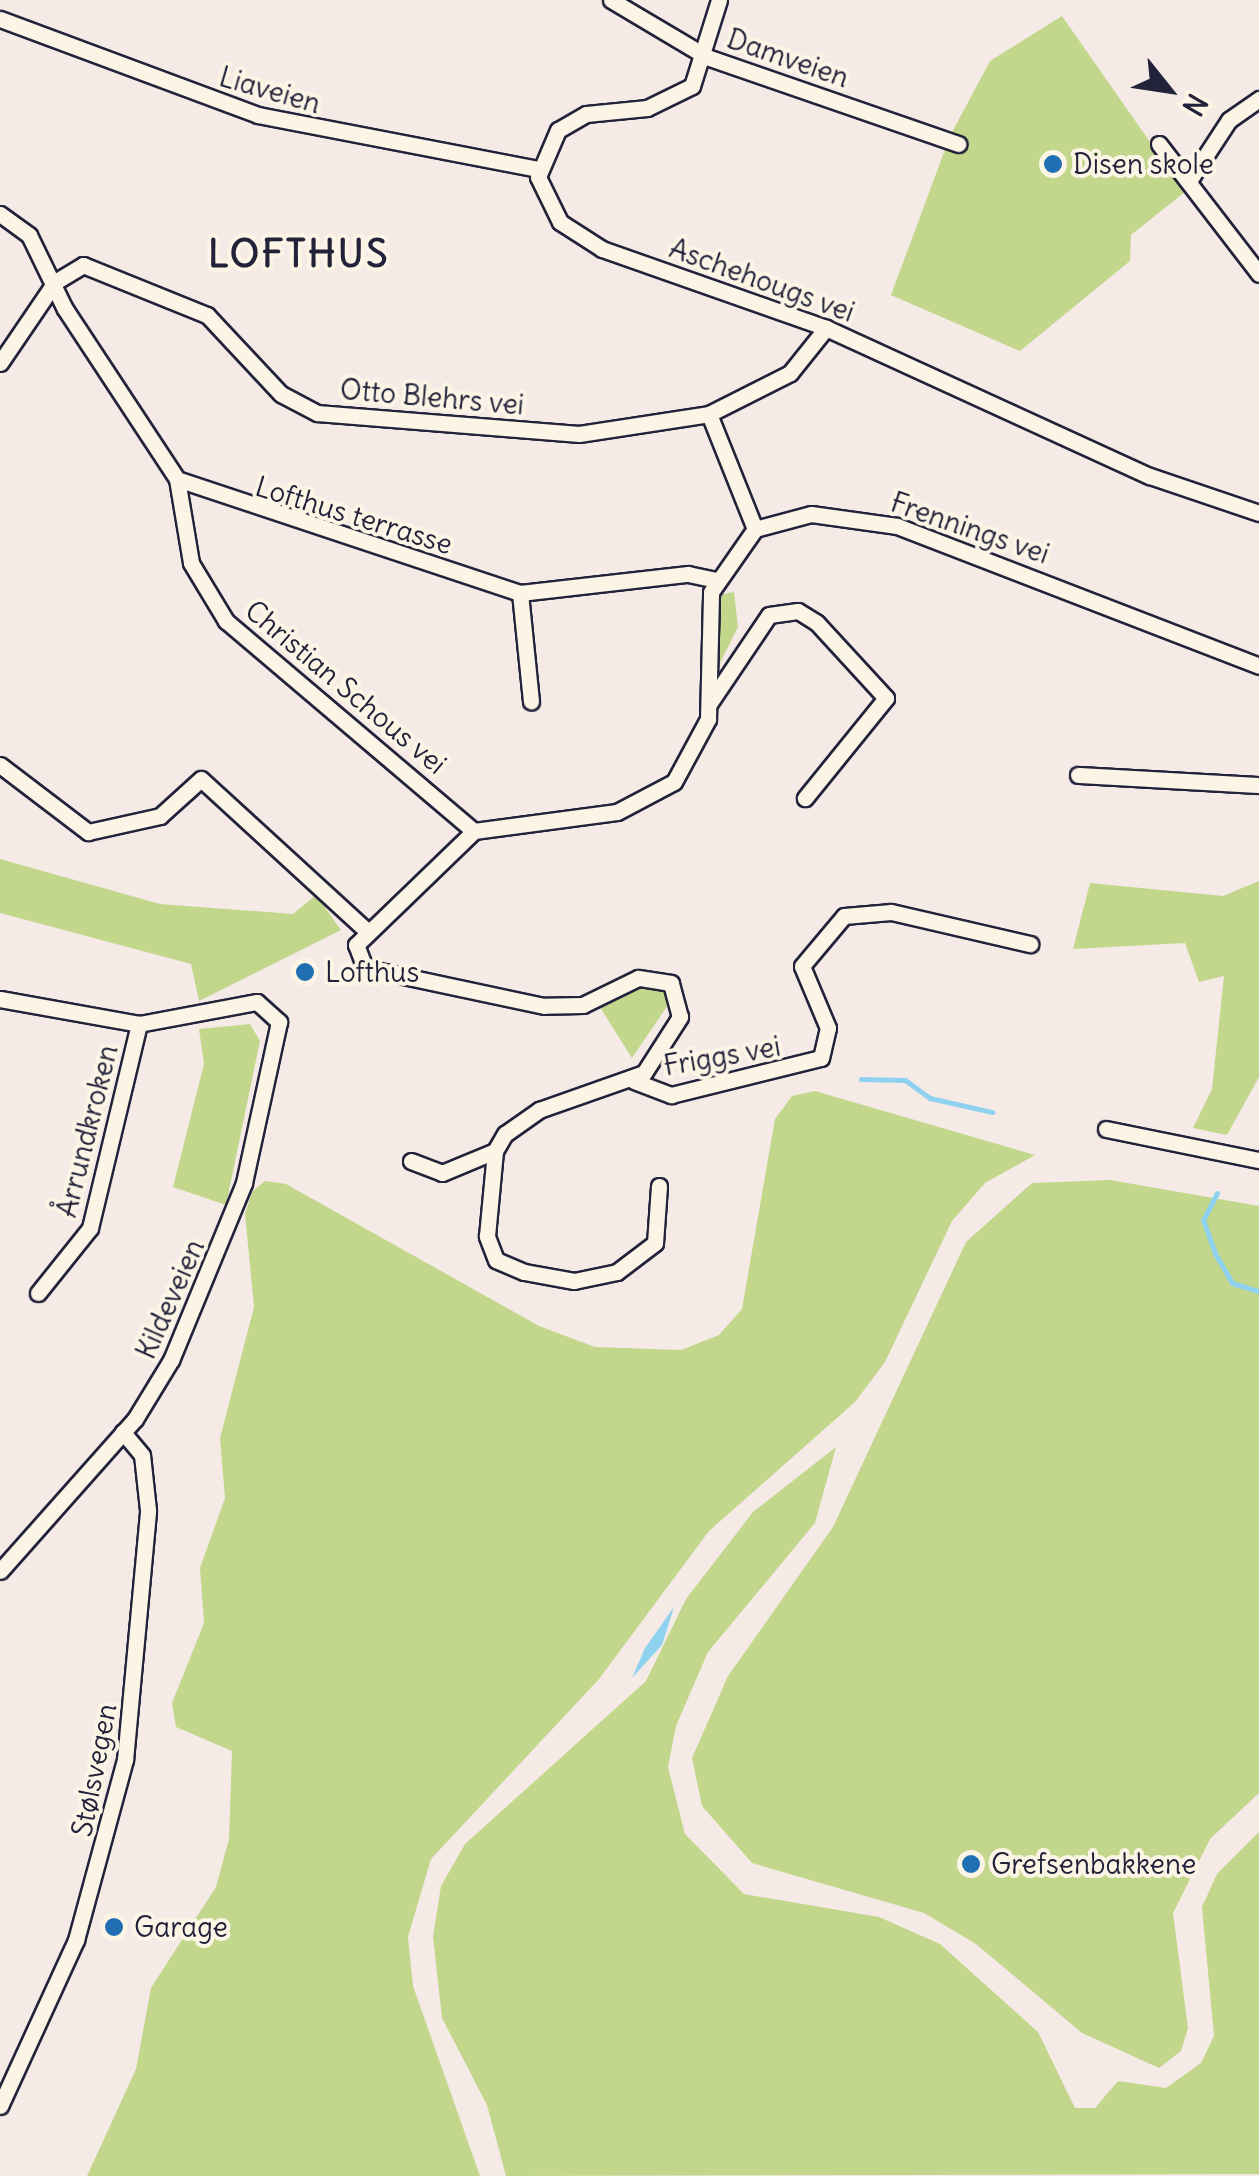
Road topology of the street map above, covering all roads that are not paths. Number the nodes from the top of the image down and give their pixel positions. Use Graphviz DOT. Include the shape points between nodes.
graph roads {
  1 [pos="612,0"];
  2 [pos="718,0"];
  3 [pos="0,18"];
  4 [pos="707,56"];
  5 [pos="1259,98"];
  6 [pos="958,144"];
  7 [pos="1160,144"];
  8 [pos="538,169"];
  9 [pos="1189,181"];
  10 [pos="0,214"];
  11 [pos="1259,274"];
  12 [pos="54,282"];
  13 [pos="826,328"];
  14 [pos="0,363"];
  15 [pos="709,414"];
  16 [pos="177,479"];
  17 [pos="1259,513"];
  18 [pos="755,529"];
  19 [pos="716,580"];
  20 [pos="520,593"];
  21 [pos="1259,666"];
  22 [pos="531,701"];
  23 [pos="709,704"];
  24 [pos="0,764"];
  25 [pos="1078,775"];
  26 [pos="1259,784"];
  27 [pos="806,798"];
  28 [pos="474,830"];
  29 [pos="363,933"];
  30 [pos="1030,944"];
  31 [pos="0,998"];
  32 [pos="139,1024"];
  33 [pos="634,1081"];
  34 [pos="1106,1128"];
  35 [pos="495,1151"];
  36 [pos="1259,1160"];
  37 [pos="411,1161"];
  38 [pos="659,1186"];
  39 [pos="38,1293"];
  40 [pos="123,1432"];
  41 [pos="0,1571"];
  42 [pos="0,2106"];
  1 -- 4 [label="street, Damveien"];
  2 -- 4 [label="street"];
  3 -- 8 [label="street, Liaveien" via="258,115"];
  4 -- 6 [label="street, Damveien"];
  4 -- 8 [label="street" via="692,86 668,101 568,121"];
  5 -- 9 [label="street" via="1229,120"];
  7 -- 9 [label="street"];
  8 -- 13 [label="street, Aschehougs vei" via="542,194 571,231"];
  9 -- 11 [label="street"];
  10 -- 12 [label="street, Christian Schous vei" via="29,235"];
  12 -- 14 [label="street"];
  12 -- 15 [label="street, Otto Blehrs vei" via="84,265 207,315 282,394 316,413 578,434"];
  12 -- 16 [label="street, Christian Schous vei"];
  13 -- 15 [label="street, Otto Blehrs vei" via="790,374"];
  13 -- 17 [label="street, Aschehougs vei" via="1150,476"];
  15 -- 18 [label="street"];
  16 -- 20 [label="street, Lofthus terrasse"];
  16 -- 28 [label="street, Christian Schous vei" via="190,563 226,620"];
  18 -- 19 [label="street"];
  18 -- 21 [label="street, Frennings vei" via="810,514 897,526"];
  19 -- 20 [label="street, Lofthus terrasse" via="688,574"];
  19 -- 23 [label="street"];
  20 -- 22 [label="street"];
  23 -- 27 [label="street" via="768,615 798,610 817,623 886,698"];
  23 -- 28 [label="street" via="693,757 654,798"];
  24 -- 29 [label="street" via="88,832 160,816 201,779"];
  25 -- 26 [label="street"];
  28 -- 29 [label="street"];
  29 -- 33 [label="street" via="356,954 366,968 544,1006 583,1005 638,978 666,980 680,995 680,1016"];
  30 -- 33 [label="street, Friggs vei" via="856,912 805,955 804,982 828,1028 816,1062 671,1095"];
  31 -- 32 [label="street"];
  32 -- 39 [label="street, Årrundkroken" via="90,1228"];
  32 -- 40 [label="street, Kildeveien" via="263,1003 279,1022 244,1182 171,1360"];
  33 -- 35 [label="street" via="539,1110"];
  34 -- 36 [label="street" via="1227,1160"];
  35 -- 37 [label="street" via="442,1173"];
  35 -- 38 [label="street" via="487,1236 496,1260 524,1272 574,1280 632,1264 661,1229"];
  40 -- 41 [label="street, Kildeveien"];
  40 -- 42 [label="street, Stølsvegen" via="142,1456 148,1510 125,1760 76,1940"];
}
